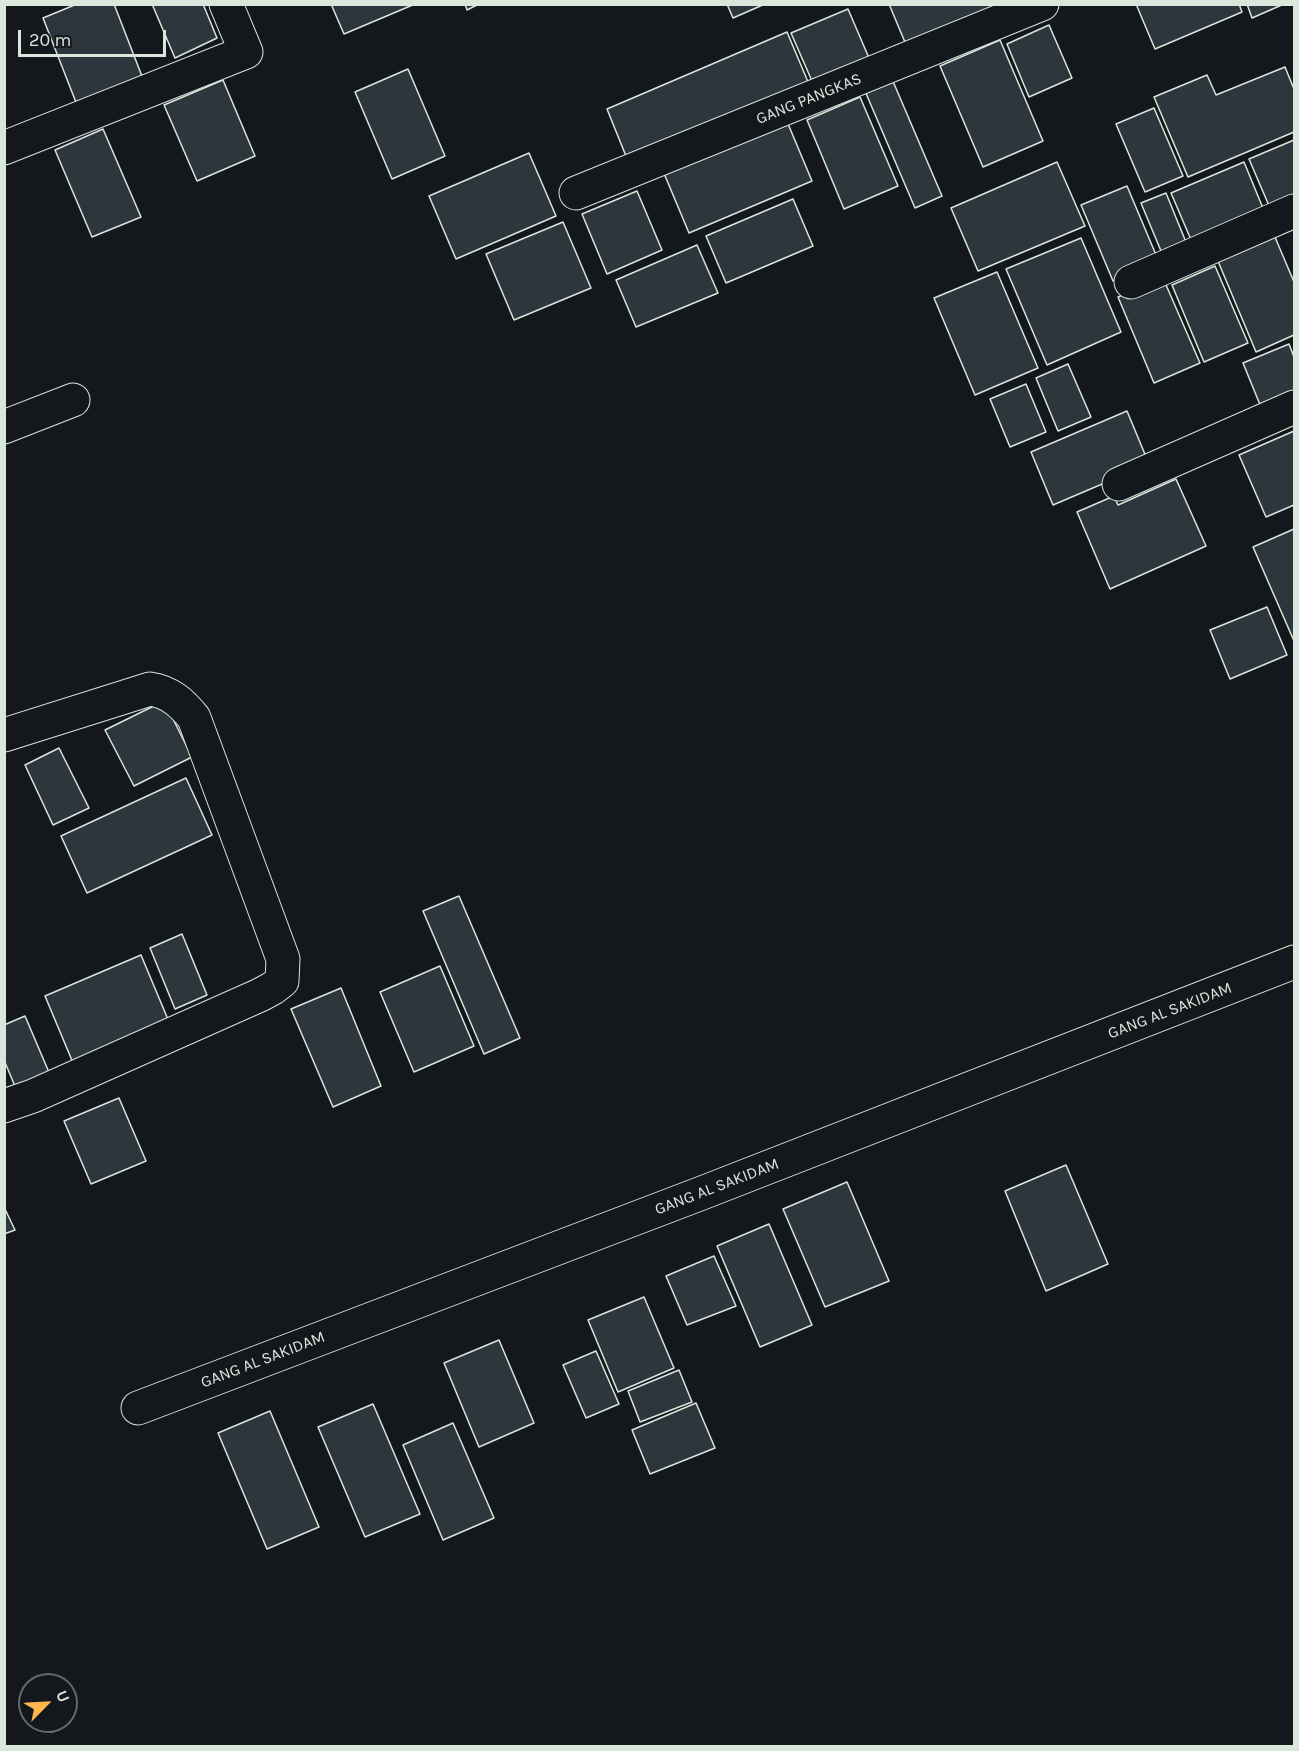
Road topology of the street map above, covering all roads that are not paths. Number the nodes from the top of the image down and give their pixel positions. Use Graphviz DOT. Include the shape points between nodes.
graph roads {
  1 [pos="226,4"];
  2 [pos="1042,4"];
  3 [pos="4,148"];
  4 [pos="576,193"];
  5 [pos="1294,211"];
  6 [pos="1131,282"];
  7 [pos="73,399"];
  8 [pos="1294,407"];
  9 [pos="4,427"];
  10 [pos="1119,484"];
  11 [pos="4,735"];
  12 [pos="1294,962"];
  13 [pos="4,1106"];
  14 [pos="138,1408"];
  1 -- 3 [label="street" via="246,52"];
  2 -- 4 [label="street, GANG PANGKAS"];
  5 -- 6 [label="street"];
  7 -- 9 [label="street"];
  8 -- 10 [label="street"];
  11 -- 13 [label="street" via="150,689 162,691 179,702 194,718 283,959 283,970 282,981 260,995"];
  12 -- 14 [label="street, GANG AL SAKIDAM" via="702,1194"];
}
